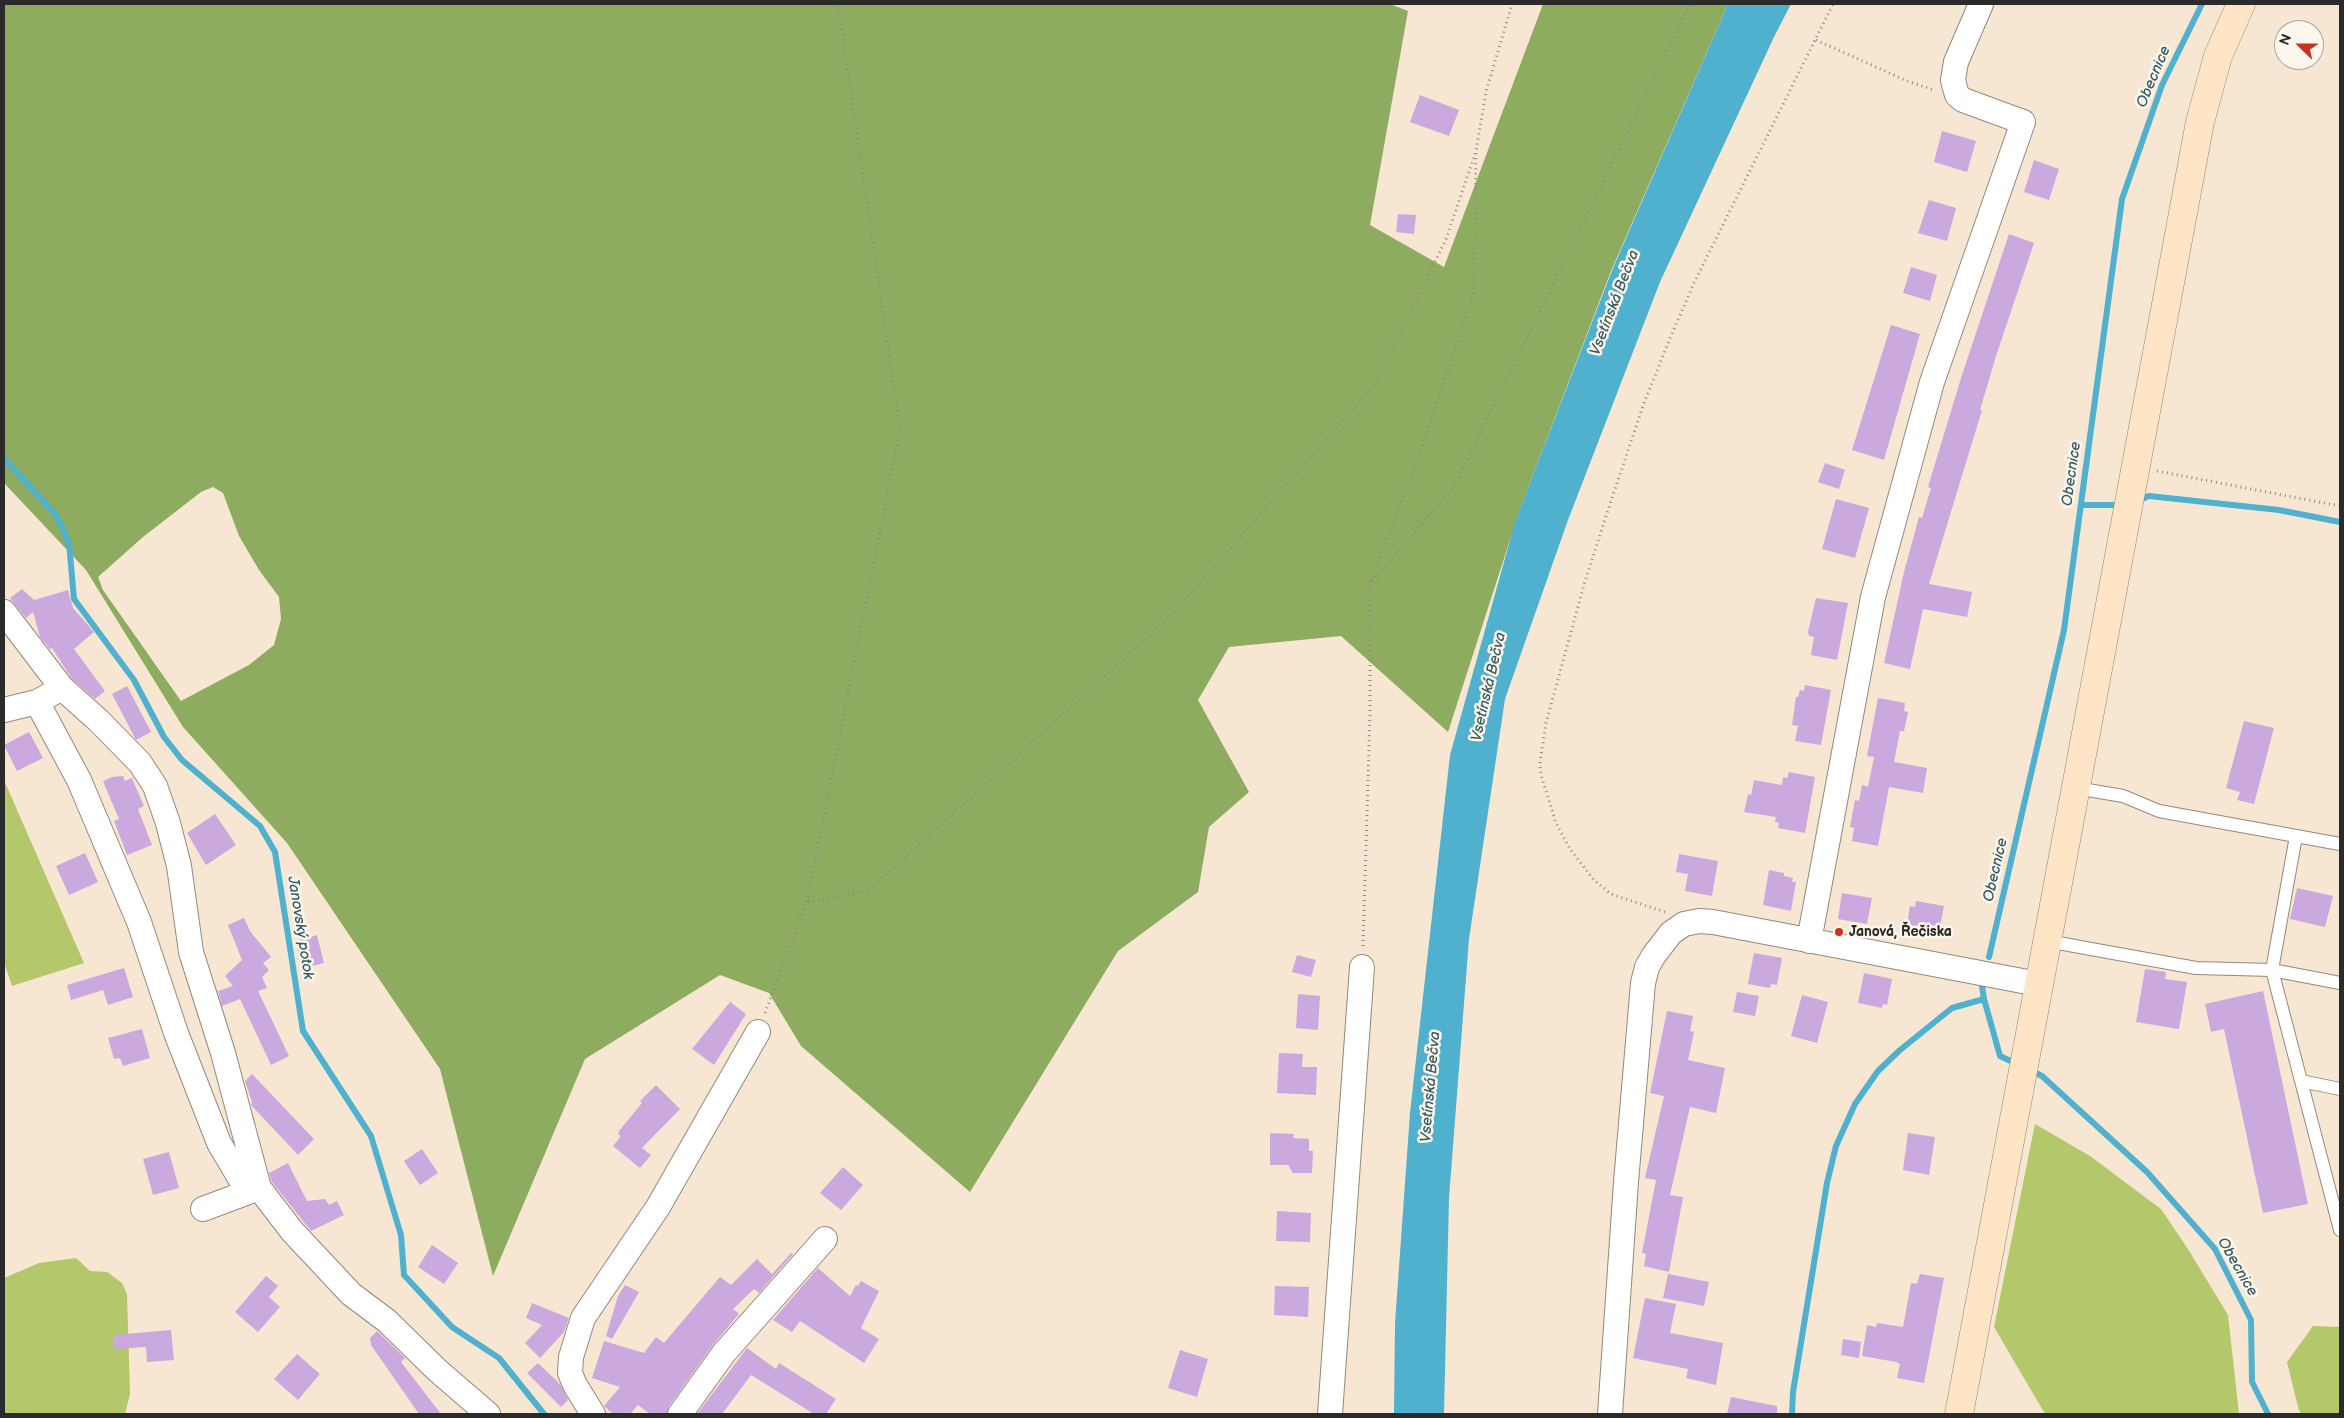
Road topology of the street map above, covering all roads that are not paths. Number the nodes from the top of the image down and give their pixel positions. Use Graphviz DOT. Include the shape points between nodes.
graph roads {
  1 [pos="1981,4"];
  2 [pos="2241,4"];
  3 [pos="4,612"];
  4 [pos="62,688"];
  5 [pos="37,702"];
  6 [pos="4,710"];
  7 [pos="2076,788"];
  8 [pos="2296,836"];
  9 [pos="2340,844"];
  10 [pos="1809,940"];
  11 [pos="2047,941"];
  12 [pos="1362,967"];
  13 [pos="2272,970"];
  14 [pos="2340,983"];
  15 [pos="2038,984"];
  16 [pos="758,1032"];
  17 [pos="2301,1081"];
  18 [pos="2340,1089"];
  19 [pos="254,1190"];
  20 [pos="203,1209"];
  21 [pos="2340,1230"];
  22 [pos="825,1239"];
  23 [pos="488,1414"];
  24 [pos="594,1414"];
  25 [pos="680,1414"];
  26 [pos="1330,1414"];
  27 [pos="1610,1414"];
  28 [pos="1958,1414"];
  1 -- 10 [label="street" via="1956,62 1952,80 1963,100 2023,122 1932,382 1873,597"];
  2 -- 7 [label="main road" via="2218,56 2200,122"];
  3 -- 4 [label="street"];
  4 -- 5 [label="street"];
  4 -- 19 [label="street" via="140,763 155,786 179,866 191,952 223,1053"];
  5 -- 6 [label="street"];
  5 -- 19 [label="street" via="79,780 140,922 176,1033 219,1143"];
  7 -- 8 [label="lane" via="2123,796 2159,811"];
  7 -- 11 [label="main road"];
  8 -- 9 [label="lane"];
  8 -- 13 [label="lane"];
  10 -- 15 [label="street"];
  10 -- 27 [label="street" via="1699,921 1684,924 1662,943 1648,967 1643,983 1625,1192"];
  11 -- 13 [label="lane" via="2196,968"];
  11 -- 15 [label="main road"];
  12 -- 26 [label="street"];
  13 -- 14 [label="lane"];
  13 -- 17 [label="lane"];
  15 -- 28 [label="main road"];
  16 -- 24 [label="street" via="658,1207 583,1318 570,1357 570,1373"];
  17 -- 18 [label="lane"];
  17 -- 21 [label="lane"];
  19 -- 20 [label="street"];
  19 -- 23 [label="street" via="351,1294 388,1321 437,1370"];
  22 -- 25 [label="street" via="724,1353"];
}
